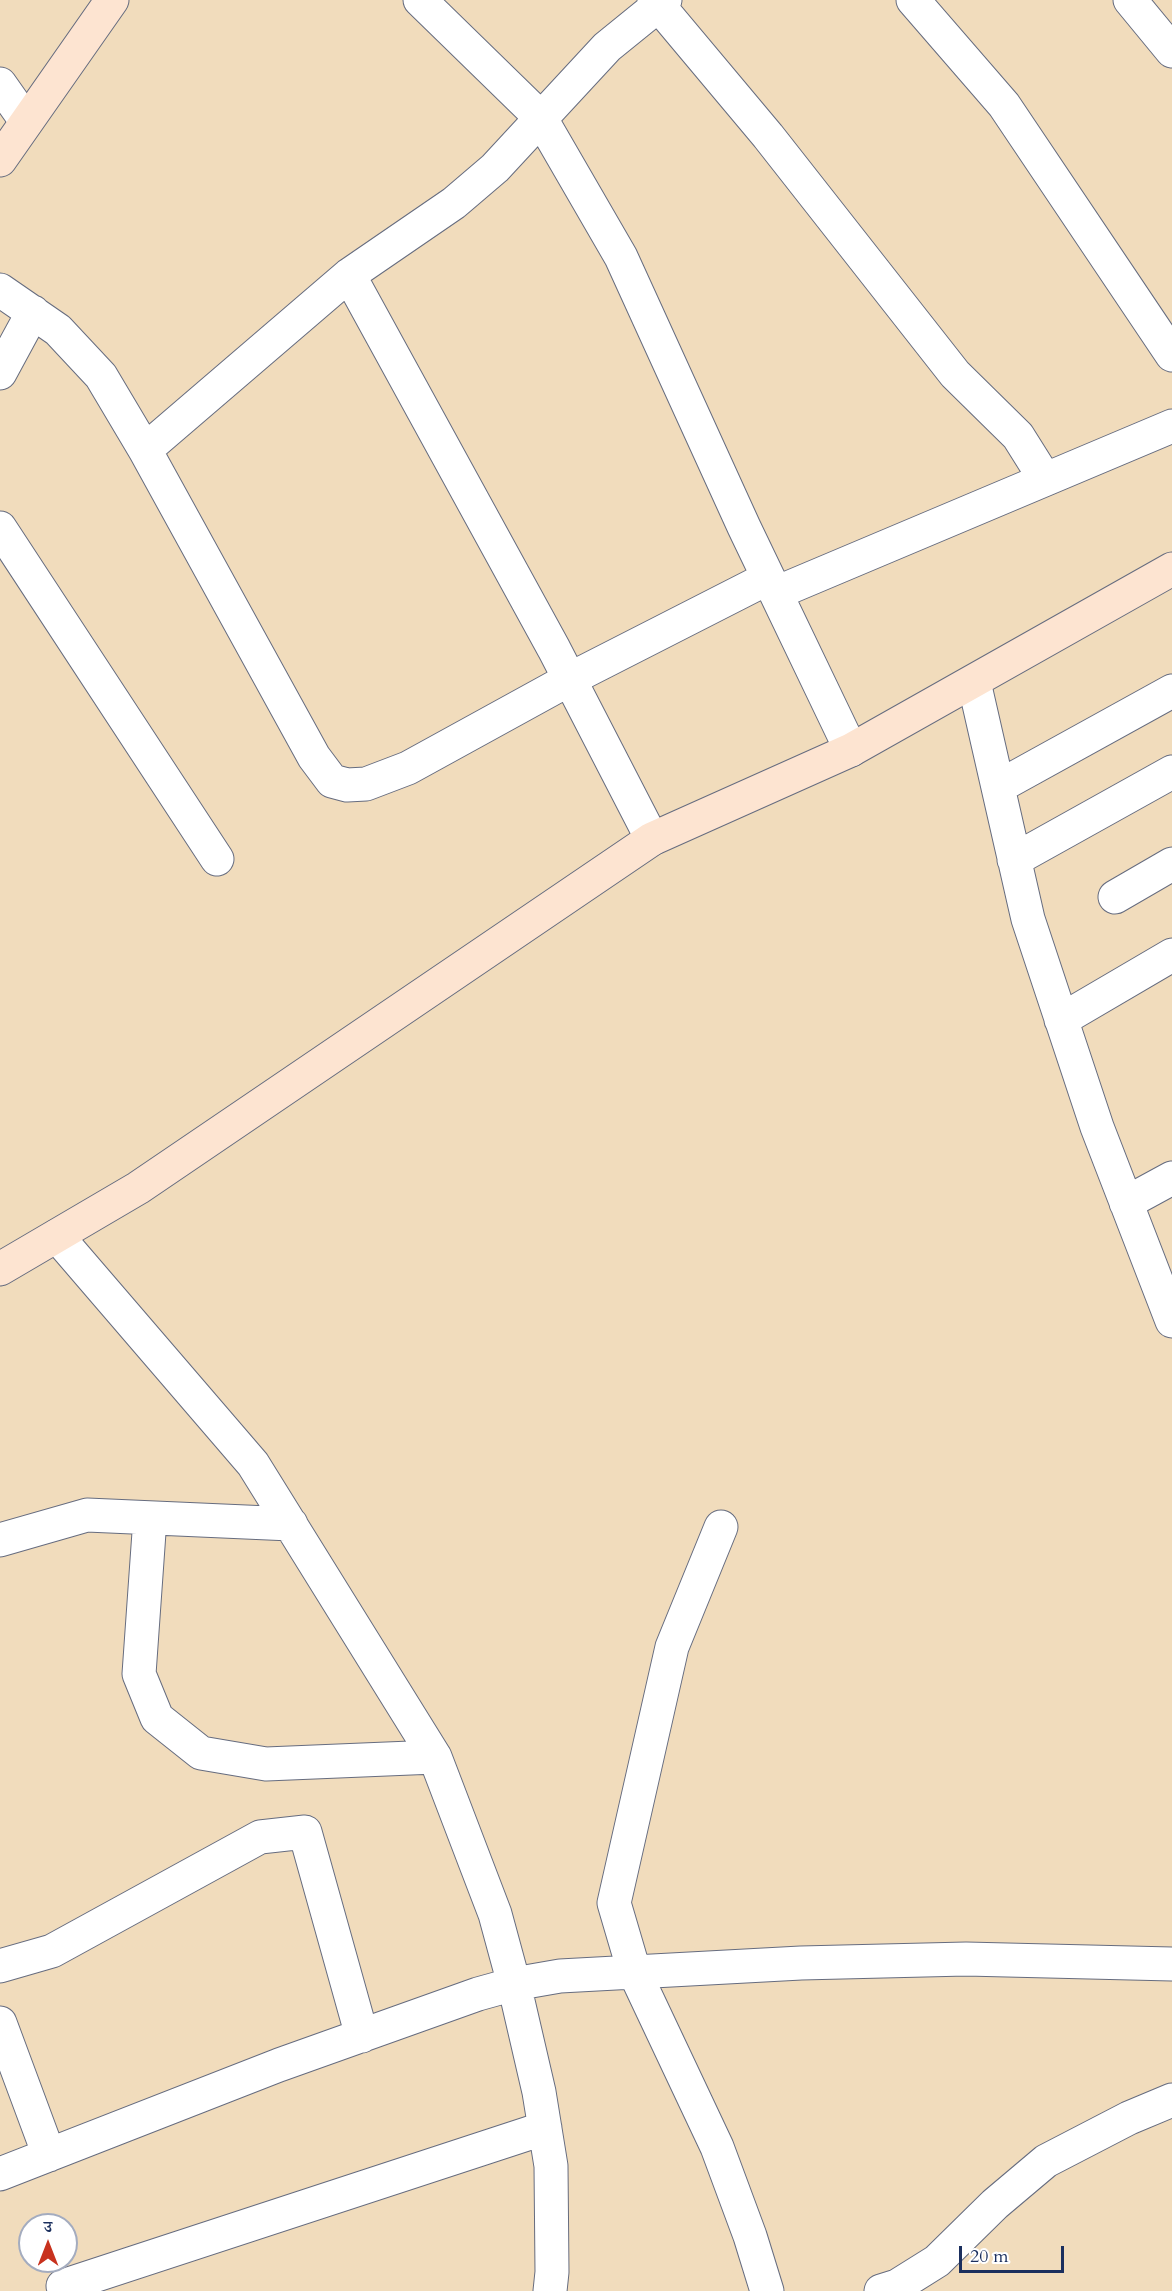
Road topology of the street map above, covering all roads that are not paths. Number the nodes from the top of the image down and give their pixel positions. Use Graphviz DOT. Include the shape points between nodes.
graph roads {
  1 [pos="112,0"];
  2 [pos="420,0"];
  3 [pos="913,0"];
  4 [pos="1130,0"];
  5 [pos="659,2"];
  6 [pos="1172,51"];
  7 [pos="0,84"];
  8 [pos="540,117"];
  9 [pos="26,121"];
  10 [pos="0,160"];
  11 [pos="349,275"];
  12 [pos="0,290"];
  13 [pos="33,312"];
  14 [pos="1172,355"];
  15 [pos="0,373"];
  16 [pos="1172,426"];
  17 [pos="145,450"];
  18 [pos="1045,479"];
  19 [pos="0,528"];
  20 [pos="1172,569"];
  21 [pos="772,586"];
  22 [pos="570,680"];
  23 [pos="974,682"];
  24 [pos="1172,691"];
  25 [pos="851,750"];
  26 [pos="1172,772"];
  27 [pos="998,786"];
  28 [pos="652,839"];
  29 [pos="217,859"];
  30 [pos="1014,860"];
  31 [pos="1172,864"];
  32 [pos="1115,897"];
  33 [pos="1172,955"];
  34 [pos="1061,1020"];
  35 [pos="1172,1178"];
  36 [pos="1126,1203"];
  37 [pos="57,1236"];
  38 [pos="0,1269"];
  39 [pos="1172,1321"];
  40 [pos="150,1518"];
  41 [pos="291,1524"];
  42 [pos="721,1527"];
  43 [pos="0,1540"];
  44 [pos="435,1757"];
  45 [pos="1172,1964"];
  46 [pos="0,1966"];
  47 [pos="634,1971"];
  48 [pos="514,1984"];
  49 [pos="0,2023"];
  50 [pos="362,2036"];
  51 [pos="1172,2100"];
  52 [pos="545,2128"];
  53 [pos="49,2155"];
  54 [pos="0,2174"];
  55 [pos="63,2286"];
  56 [pos="550,2291"];
  57 [pos="767,2291"];
  58 [pos="881,2291"];
  1 -- 9 [label="street"];
  2 -- 8 [label="street"];
  3 -- 14 [label="street" via="1004,105"];
  4 -- 6 [label="street"];
  5 -- 8 [label="street" via="607,47"];
  5 -- 18 [label="street" via="955,374 1017,436"];
  7 -- 9 [label="street"];
  8 -- 11 [label="street" via="495,168 454,202"];
  8 -- 21 [label="street" via="621,257"];
  9 -- 10 [label="street"];
  11 -- 17 [label="street"];
  11 -- 22 [label="street"];
  12 -- 13 [label="street"];
  13 -- 15 [label="street"];
  13 -- 17 [label="street" via="58,330 101,376"];
  16 -- 18 [label="street"];
  17 -- 22 [label="street" via="314,757 332,781 366,784 408,768"];
  18 -- 21 [label="street"];
  19 -- 29 [label="street"];
  20 -- 23 [label="street"];
  21 -- 22 [label="street"];
  21 -- 25 [label="street"];
  22 -- 28 [label="street"];
  23 -- 25 [label="street"];
  23 -- 27 [label="street"];
  24 -- 27 [label="street"];
  25 -- 28 [label="street"];
  26 -- 30 [label="street"];
  27 -- 30 [label="street"];
  28 -- 37 [label="street" via="138,1188"];
  30 -- 34 [label="street" via="1028,919"];
  31 -- 32 [label="street"];
  33 -- 34 [label="street"];
  34 -- 36 [label="street"];
  35 -- 36 [label="street"];
  36 -- 39 [label="street"];
  37 -- 38 [label="street"];
  37 -- 41 [label="street" via="254,1464"];
  40 -- 41 [label="street"];
  40 -- 43 [label="street" via="87,1515"];
  40 -- 44 [label="street" via="139,1674 157,1718 201,1753 266,1764"];
  41 -- 44 [label="street"];
  42 -- 47 [label="street" via="672,1647 614,1903"];
  44 -- 48 [label="street" via="495,1914"];
  45 -- 47 [label="street" via="966,1959"];
  46 -- 50 [label="street" via="52,1952 261,1837 304,1832"];
  47 -- 48 [label="street"];
  47 -- 57 [label="street" via="717,2148"];
  48 -- 50 [label="street"];
  48 -- 52 [label="street"];
  49 -- 53 [label="street"];
  50 -- 53 [label="street"];
  51 -- 58 [label="street" via="1046,2162 937,2261 897,2286"];
  52 -- 55 [label="street"];
  52 -- 56 [label="street" via="551,2166"];
  53 -- 54 [label="street"];
}
